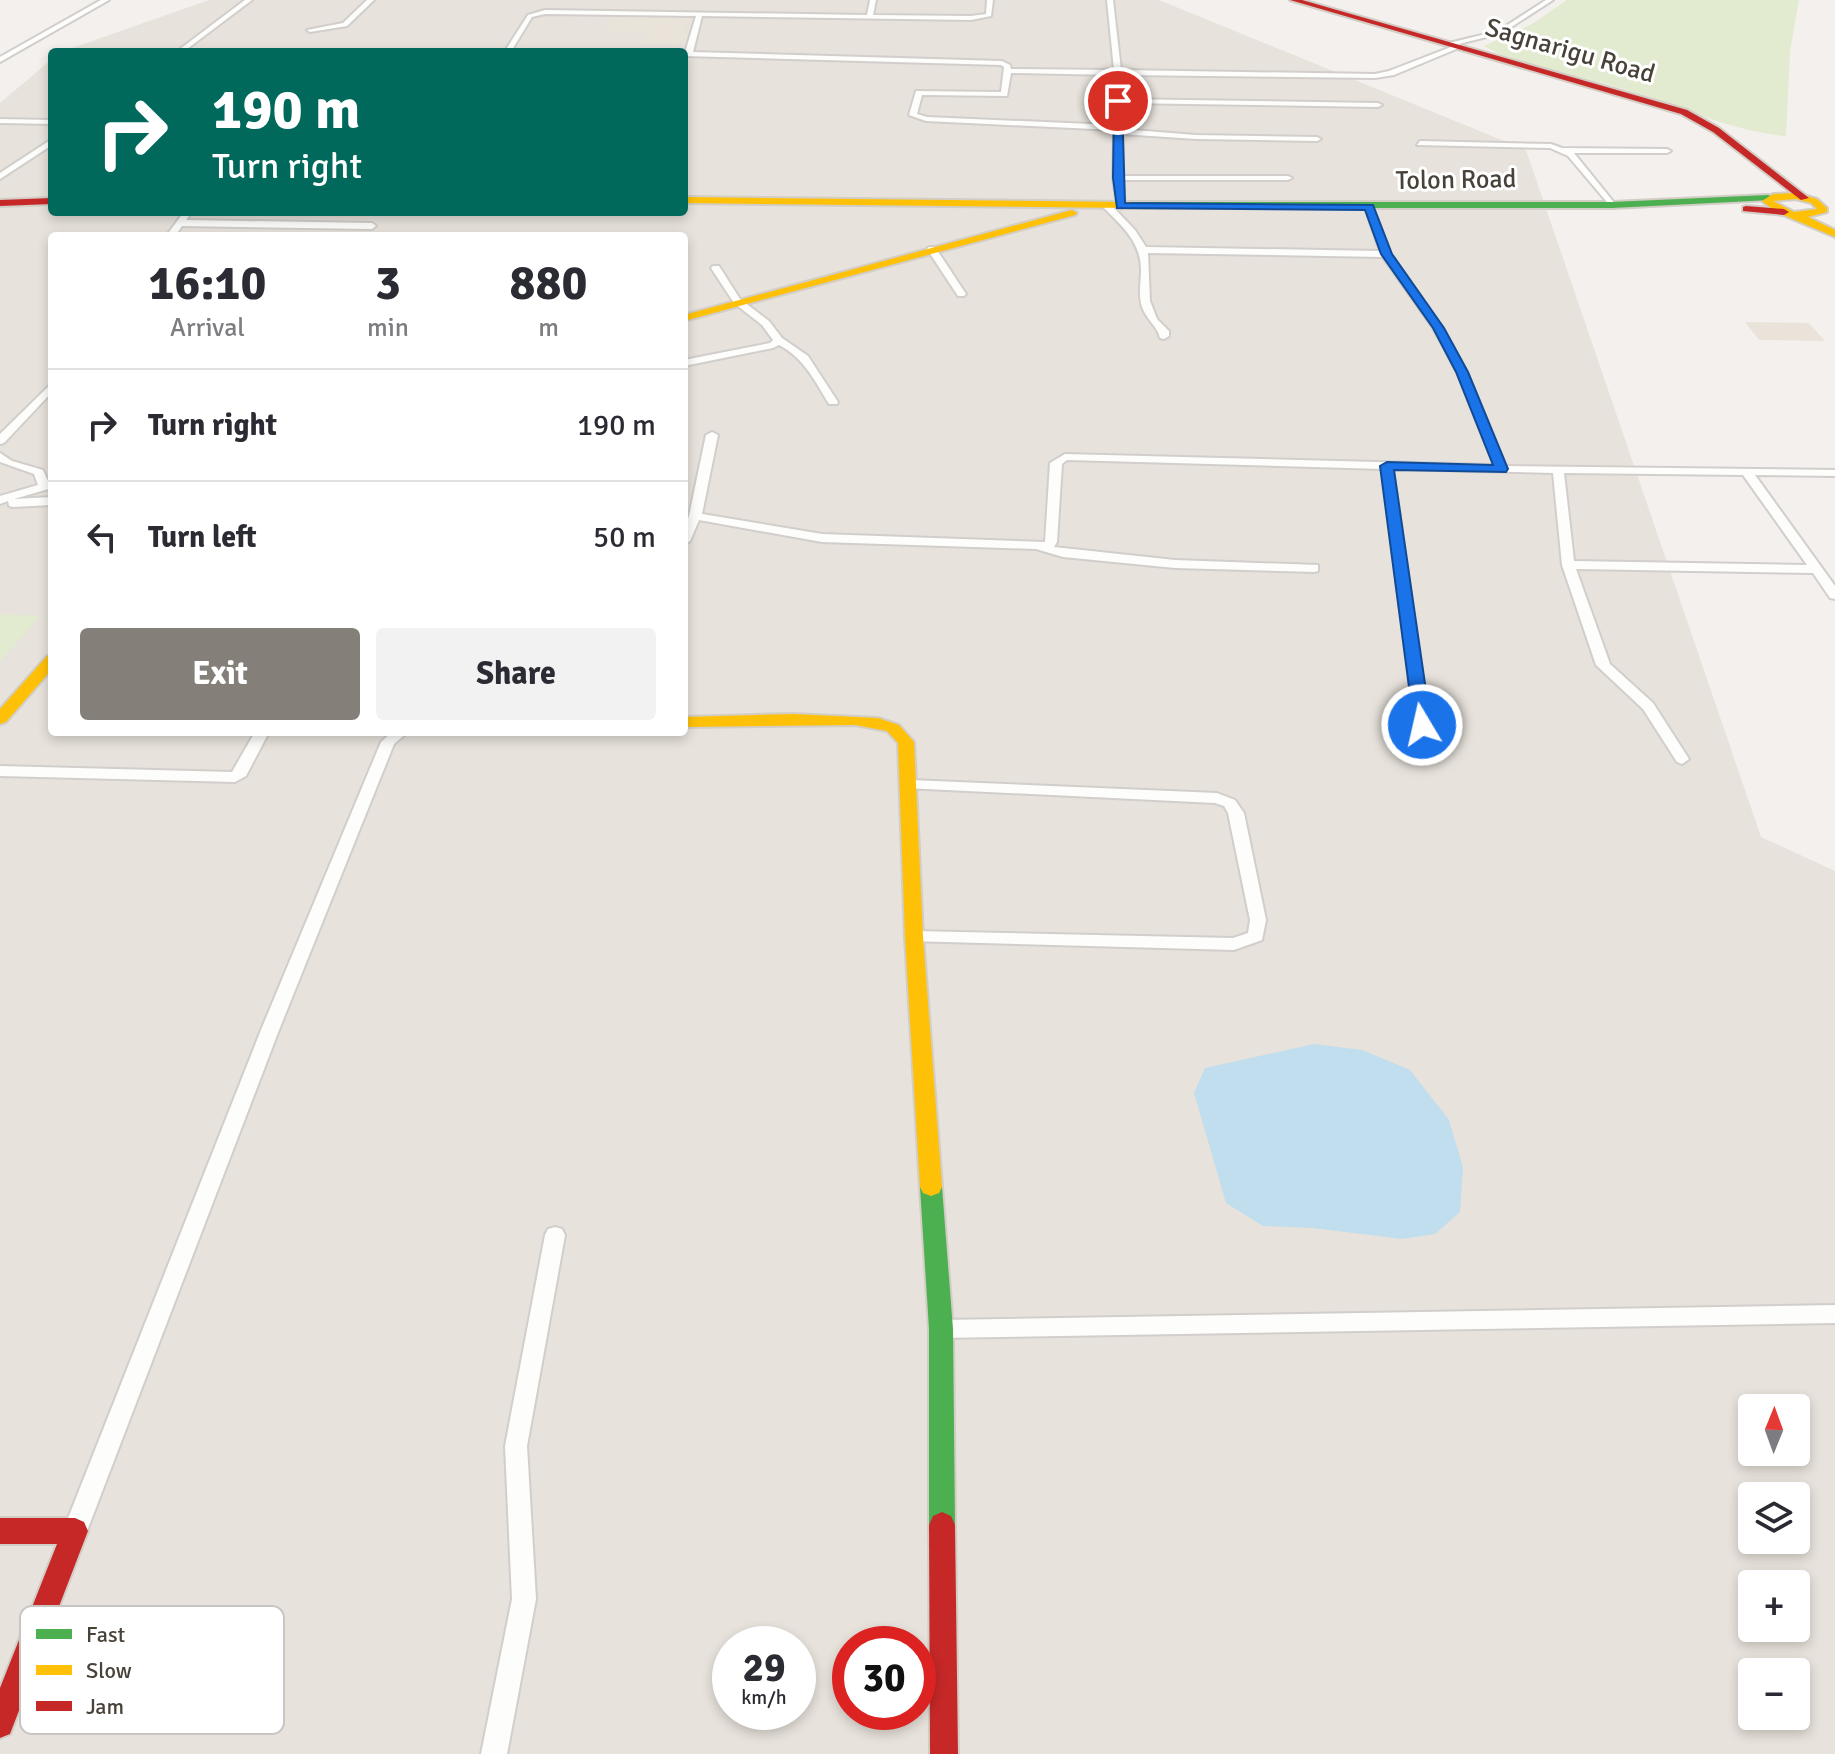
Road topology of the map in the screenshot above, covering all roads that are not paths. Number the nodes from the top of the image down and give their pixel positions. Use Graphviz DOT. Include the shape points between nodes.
graph roads {
  1 [pos="106,0"];
  2 [pos="249,0"];
  3 [pos="371,0"];
  4 [pos="873,0"];
  5 [pos="990,0"];
  6 [pos="1110,0"];
  7 [pos="1294,0"];
  8 [pos="1550,0"];
  9 [pos="737,1"];
  10 [pos="700,13"];
  11 [pos="729,13"];
  12 [pos="870,16"];
  13 [pos="310,30"];
  14 [pos="1455,45"];
  15 [pos="184,48"];
  16 [pos="510,48"];
  17 [pos="688,48"];
  18 [pos="688,54"];
  19 [pos="0,60"];
  20 [pos="1007,71"];
  21 [pos="1118,74"];
  22 [pos="1118,101"];
  23 [pos="1378,105"];
  24 [pos="0,121"];
  25 [pos="48,122"];
  26 [pos="1118,130"];
  27 [pos="1317,139"];
  28 [pos="1420,143"];
  29 [pos="48,144"];
  30 [pos="1562,150"];
  31 [pos="1667,151"];
  32 [pos="1768,175"];
  33 [pos="1,176"];
  34 [pos="1117,178"];
  35 [pos="1288,178"];
  36 [pos="688,200"];
  37 [pos="48,201"];
  38 [pos="0,203"];
  39 [pos="1612,205"];
  40 [pos="1805,205"];
  41 [pos="1114,206"];
  42 [pos="1369,207"];
  43 [pos="185,216"];
  44 [pos="377,216"];
  45 [pos="181,223"];
  46 [pos="372,226"];
  47 [pos="173,232"];
  48 [pos="368,232"];
  49 [pos="1835,232"];
  50 [pos="932,249"];
  51 [pos="1143,250"];
  52 [pos="1386,254"];
  53 [pos="716,268"];
  54 [pos="961,294"];
  55 [pos="739,303"];
  56 [pos="688,317"];
  57 [pos="1164,336"];
  58 [pos="778,340"];
  59 [pos="688,362"];
  60 [pos="48,390"];
  61 [pos="833,402"];
  62 [pos="712,435"];
  63 [pos="0,441"];
  64 [pos="0,456"];
  65 [pos="1387,466"];
  66 [pos="1501,469"];
  67 [pos="1558,470"];
  68 [pos="1747,473"];
  69 [pos="1835,473"];
  70 [pos="48,485"];
  71 [pos="48,501"];
  72 [pos="0,502"];
  73 [pos="695,516"];
  74 [pos="688,532"];
  75 [pos="1041,547"];
  76 [pos="1568,565"];
  77 [pos="1314,568"];
  78 [pos="1816,569"];
  79 [pos="1835,595"];
  80 [pos="48,664"];
  81 [pos="0,719"];
  82 [pos="688,722"];
  83 [pos="1422,725"];
  84 [pos="260,736"];
  85 [pos="396,736"];
  86 [pos="1682,759"];
  87 [pos="0,771"];
  88 [pos="910,785"];
  89 [pos="914,937"];
  90 [pos="555,1235"];
  91 [pos="1835,1314"];
  92 [pos="941,1329"];
  93 [pos="0,1531"];
  94 [pos="75,1531"];
  95 [pos="46,1606"];
  96 [pos="20,1673"];
  97 [pos="0,1724"];
  98 [pos="494,1754"];
  99 [pos="944,1754"];
  1 -- 19 [label="street"];
  2 -- 15 [label="street"];
  3 -- 13 [label="street" via="345,25"];
  4 -- 12 [label="street"];
  5 -- 12 [label="street" via="989,15 983,17"];
  6 -- 21 [label="street"];
  7 -- 14 [label="main road, Sagnarigu Road"];
  8 -- 14 [label="street" via="1500,32"];
  9 -- 11 [label="street"];
  10 -- 11 [label="street"];
  10 -- 16 [label="street" via="537,14 530,16"];
  10 -- 17 [label="street"];
  11 -- 12 [label="street"];
  14 -- 21 [label="street" via="1375,76"];
  14 -- 32 [label="main road, Sagnarigu Road" via="1684,112"];
  18 -- 20 [label="street" via="1002,63"];
  20 -- 21 [label="street"];
  20 -- 26 [label="street" via="1004,94 919,93 913,115"];
  21 -- 22 [label="street"];
  22 -- 23 [label="street"];
  22 -- 26 [label="street"];
  24 -- 25 [label="street"];
  26 -- 27 [label="street"];
  26 -- 34 [label="street"];
  28 -- 30 [label="street"];
  29 -- 33 [label="street"];
  30 -- 31 [label="street"];
  30 -- 39 [label="street"];
  32 -- 40 [label="main road, Sagnarigu Road"];
  32 -- 40 [label="main road" via="1774,187"];
  34 -- 35 [label="street"];
  34 -- 41 [label="street"];
  36 -- 41 [label="main road, Tolon Road"];
  37 -- 38 [label="main road"];
  39 -- 40 [label="main road, Tolon Road"];
  39 -- 42 [label="main road, Tolon Road"];
  40 -- 49 [label="main road"];
  40 -- 49 [label="main road"];
  41 -- 42 [label="main road, Tolon Road"];
  41 -- 50 [label="main road"];
  41 -- 51 [label="street"];
  42 -- 52 [label="street"];
  43 -- 45 [label="street"];
  44 -- 46 [label="street"];
  45 -- 46 [label="street"];
  45 -- 47 [label="street"];
  46 -- 48 [label="street"];
  50 -- 54 [label="street"];
  50 -- 55 [label="main road"];
  51 -- 52 [label="street"];
  51 -- 57 [label="street" via="1145,309"];
  52 -- 66 [label="street" via="1462,372"];
  53 -- 55 [label="street"];
  55 -- 56 [label="main road"];
  55 -- 58 [label="street" via="775,331"];
  58 -- 59 [label="street"];
  58 -- 61 [label="street" via="792,345 818,372"];
  60 -- 63 [label="street"];
  62 -- 73 [label="street"];
  64 -- 70 [label="street" via="39,472"];
  65 -- 66 [label="street"];
  65 -- 75 [label="street" via="1060,458 1051,542"];
  65 -- 83 [label="street"];
  66 -- 67 [label="street"];
  67 -- 68 [label="street"];
  67 -- 76 [label="street"];
  68 -- 69 [label="street"];
  68 -- 78 [label="street"];
  70 -- 72 [label="street"];
  71 -- 72 [label="street"];
  73 -- 74 [label="street"];
  73 -- 75 [label="street" via="822,538"];
  75 -- 77 [label="street" via="1175,564"];
  76 -- 78 [label="street"];
  76 -- 86 [label="street" via="1603,665 1651,710"];
  78 -- 79 [label="street"];
  80 -- 81 [label="main road"];
  82 -- 88 [label="main road" via="873,722 893,728 906,742"];
  84 -- 87 [label="street" via="235,777"];
  85 -- 94 [label="street" via="388,742 270,1030"];
  88 -- 89 [label="main road"];
  88 -- 89 [label="street" via="1217,798 1230,803 1258,920 1256,936 1234,944"];
  89 -- 92 [label="main road"];
  90 -- 98 [label="street" via="516,1446 524,1599"];
  91 -- 92 [label="street"];
  92 -- 99 [label="main road"];
  93 -- 94 [label="main road"];
  94 -- 95 [label="main road"];
  96 -- 97 [label="main road"];
}
